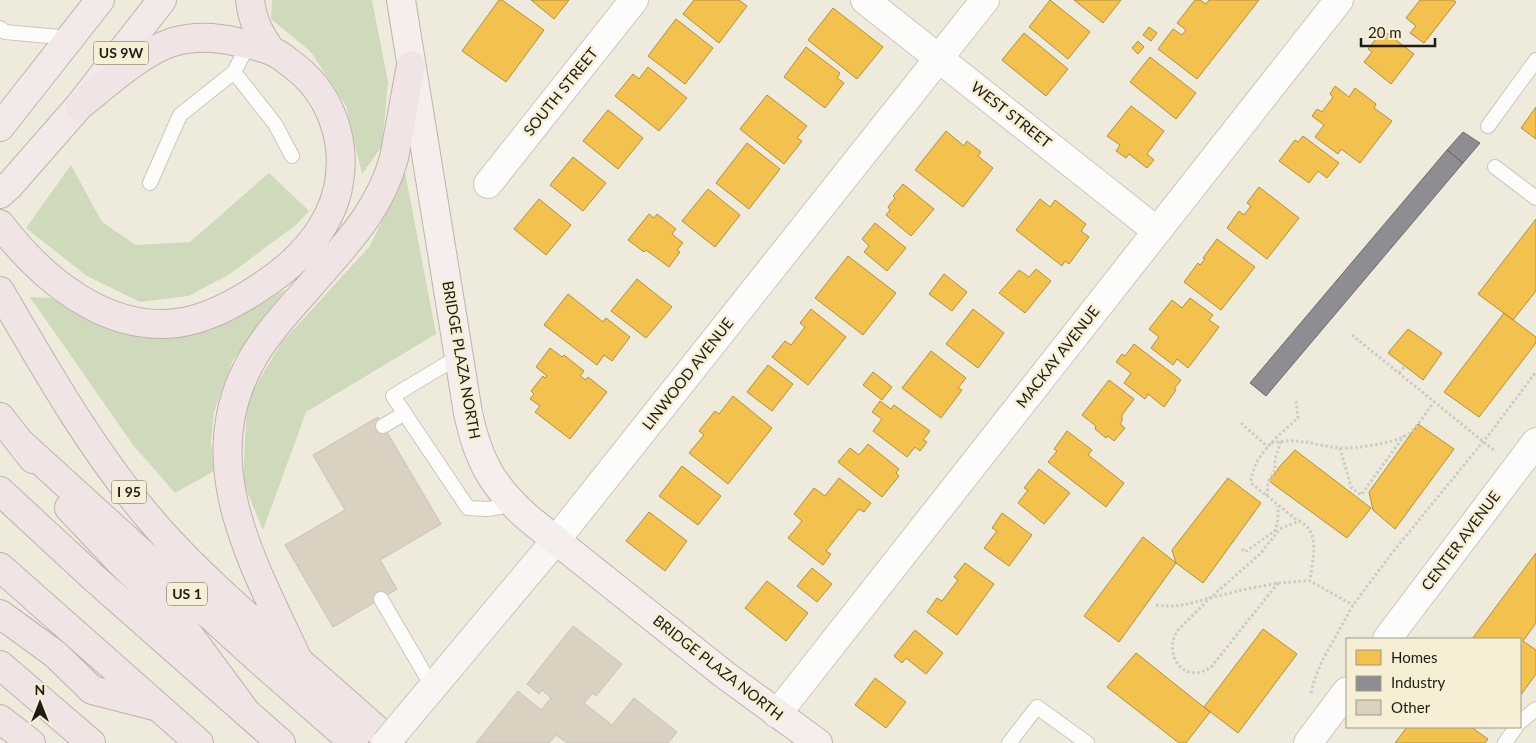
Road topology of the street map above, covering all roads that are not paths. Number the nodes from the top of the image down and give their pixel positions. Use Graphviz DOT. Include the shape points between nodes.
graph roads {
  1 [pos="100,0"];
  2 [pos="162,0"];
  3 [pos="250,0"];
  4 [pos="401,0"];
  5 [pos="634,0"];
  6 [pos="865,0"];
  7 [pos="985,0"];
  8 [pos="1339,0"];
  9 [pos="0,28"];
  10 [pos="70,38"];
  11 [pos="259,47"];
  12 [pos="939,58"];
  13 [pos="1536,60"];
  14 [pos="411,65"];
  15 [pos="234,72"];
  16 [pos="79,106"];
  17 [pos="1488,126"];
  18 [pos="0,127"];
  19 [pos="292,156"];
  20 [pos="1495,167"];
  21 [pos="150,183"];
  22 [pos="488,184"];
  23 [pos="5,190"];
  24 [pos="1536,198"];
  25 [pos="0,224"];
  26 [pos="1157,231"];
  27 [pos="0,291"];
  28 [pos="458,357"];
  29 [pos="406,413"];
  30 [pos="0,417"];
  31 [pos="383,426"];
  32 [pos="1536,442"];
  33 [pos="22,444"];
  34 [pos="0,491"];
  35 [pos="513,505"];
  36 [pos="556,540"];
  37 [pos="0,567"];
  38 [pos="381,599"];
  39 [pos="0,614"];
  40 [pos="1388,638"];
  41 [pos="298,660"];
  42 [pos="1,665"];
  43 [pos="433,688"];
  44 [pos="1346,693"];
  45 [pos="158,707"];
  46 [pos="1536,708"];
  47 [pos="246,712"];
  48 [pos="777,714"];
  49 [pos="0,719"];
  50 [pos="1521,721"];
  51 [pos="1515,728"];
  52 [pos="1319,737"];
  53 [pos="803,739"];
  54 [pos="31,743"];
  55 [pos="91,743"];
  56 [pos="199,743"];
  57 [pos="281,743"];
  58 [pos="354,743"];
  59 [pos="386,743"];
  60 [pos="392,743"];
  61 [pos="1009,743"];
  62 [pos="1087,743"];
  63 [pos="1505,743"];
  1 -- 10 [label="highway, US 9W"];
  2 -- 16 [label="highway, US 9W"];
  3 -- 11 [label="highway"];
  4 -- 14 [label="main road, BRIDGE PLAZA NORTH"];
  5 -- 22 [label="street, SOUTH STREET"];
  6 -- 12 [label="street, WEST STREET"];
  7 -- 12 [label="street, LINWOOD AVENUE"];
  8 -- 26 [label="street, MACKAY AVENUE"];
  9 -- 10 [label="lane" via="5,32"];
  10 -- 18 [label="highway, US 9W"];
  11 -- 15 [label="lane"];
  11 -- 16 [label="highway" via="211,38 174,42 146,56"];
  11 -- 25 [label="highway" via="301,72 316,88 338,136 341,152 340,174 332,208 316,237 292,264 254,291 225,307 178,323 127,320 85,302 57,282"];
  12 -- 26 [label="street, WEST STREET"];
  12 -- 36 [label="street, LINWOOD AVENUE"];
  13 -- 17 [label="lane"];
  14 -- 28 [label="main road, BRIDGE PLAZA NORTH"];
  14 -- 41 [label="highway" via="394,158 378,200 354,235 262,343 242,378 229,421 228,474 240,527"];
  15 -- 19 [label="lane" via="275,124"];
  15 -- 21 [label="lane" via="180,115"];
  16 -- 23 [label="highway, US 9W"];
  20 -- 24 [label="lane"];
  26 -- 48 [label="street, MACKAY AVENUE"];
  27 -- 41 [label="highway, I 95" via="88,435 140,506 199,570"];
  28 -- 29 [label="lane" via="393,396"];
  28 -- 35 [label="main road, BRIDGE PLAZA NORTH" via="480,456"];
  29 -- 31 [label="lane"];
  29 -- 35 [label="lane" via="468,508"];
  30 -- 33 [label="highway, US 1"];
  32 -- 40 [label="street, CENTER AVENUE"];
  33 -- 47 [label="highway, US 1" via="60,497 173,613"];
  33 -- 58 [label="highway, US 1"];
  34 -- 47 [label="highway"];
  35 -- 36 [label="main road, BRIDGE PLAZA NORTH"];
  36 -- 43 [label="main road, LINWOOD AVENUE"];
  36 -- 48 [label="main road, BRIDGE PLAZA NORTH"];
  37 -- 45 [label="highway"];
  38 -- 43 [label="lane"];
  39 -- 45 [label="highway" via="54,654 92,690"];
  41 -- 60 [label="highway, I 95"];
  42 -- 55 [label="highway"];
  43 -- 59 [label="main road, LINWOOD AVENUE, bridge"];
  44 -- 52 [label="street"];
  45 -- 56 [label="highway"];
  46 -- 50 [label="lane"];
  47 -- 57 [label="highway"];
  48 -- 53 [label="main road, BRIDGE PLAZA NORTH"];
  49 -- 54 [label="highway"];
  51 -- 63 [label="lane"];
  61 -- 62 [label="lane" via="1038,707"];
}
